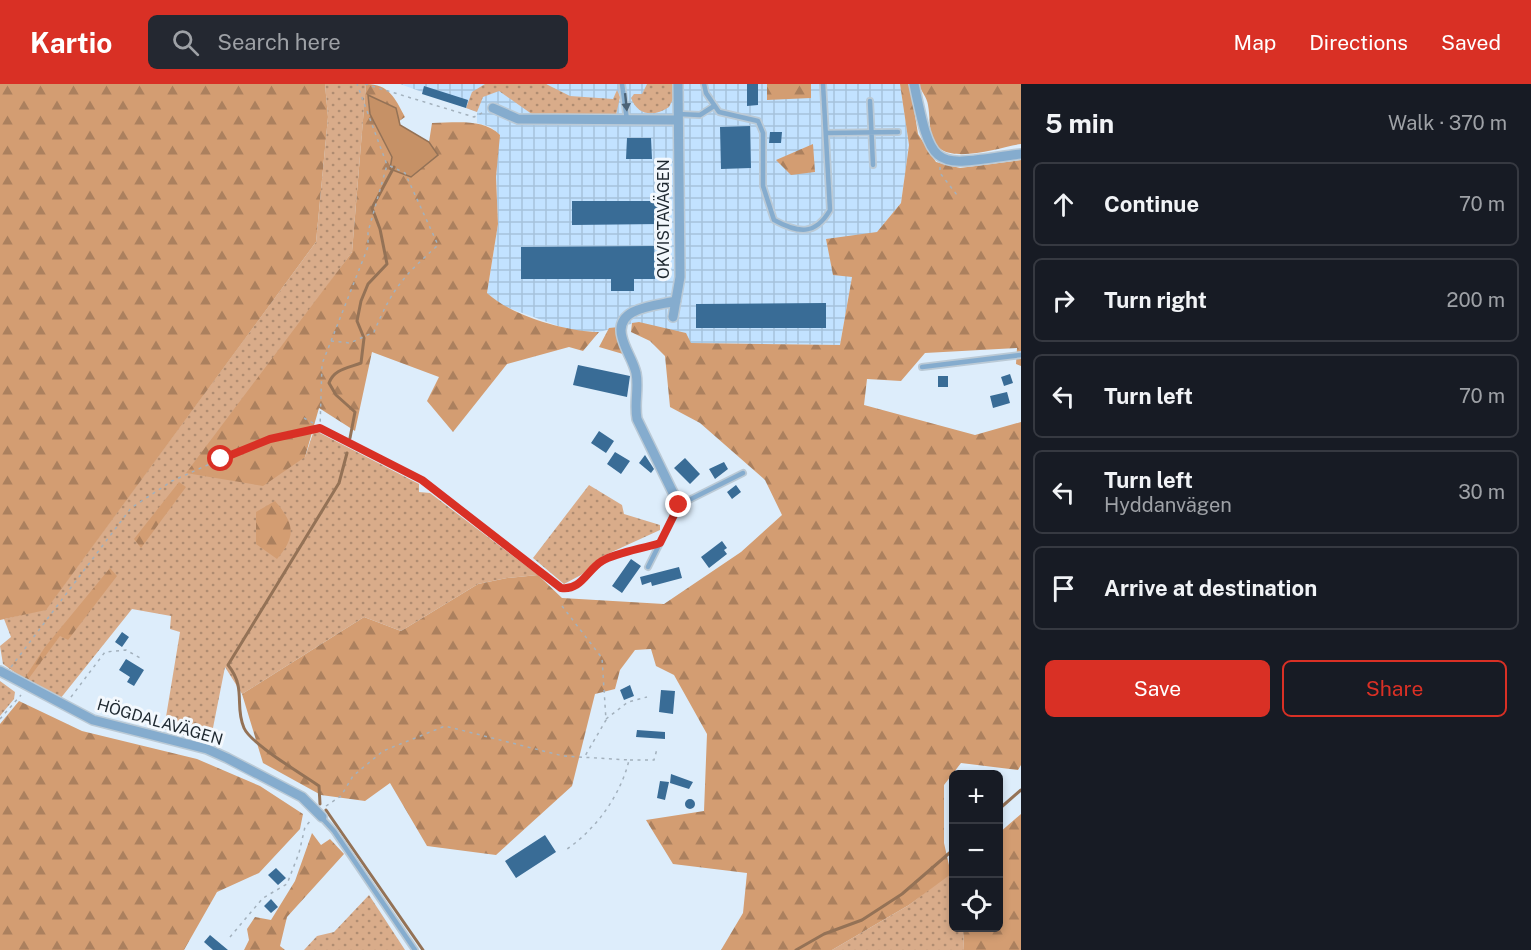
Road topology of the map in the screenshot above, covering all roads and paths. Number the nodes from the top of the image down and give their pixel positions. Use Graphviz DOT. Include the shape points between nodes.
graph roads {
  1 [pos="357,84"];
  2 [pos="365,84"];
  3 [pos="622,84"];
  4 [pos="678,84"];
  5 [pos="704,84"];
  6 [pos="823,84"];
  7 [pos="914,84"];
  8 [pos="870,101"];
  9 [pos="714,106"];
  10 [pos="493,108"];
  11 [pos="678,117"];
  12 [pos="627,121"];
  13 [pos="872,132"];
  14 [pos="898,132"];
  15 [pos="826,133"];
  16 [pos="1021,154"];
  17 [pos="873,165"];
  18 [pos="940,165"];
  19 [pos="389,166"];
  20 [pos="957,195"];
  21 [pos="676,301"];
  22 [pos="673,317"];
  23 [pos="331,341"];
  24 [pos="1021,355"];
  25 [pos="922,367"];
  26 [pos="304,418"];
  27 [pos="320,428"];
  28 [pos="743,473"];
  29 [pos="679,505"];
  30 [pos="660,543"];
  31 [pos="648,567"];
  32 [pos="562,606"];
  33 [pos="140,658"];
  34 [pos="3,673"];
  35 [pos="27,687"];
  36 [pos="647,697"];
  37 [pos="64,706"];
  38 [pos="0,719"];
  39 [pos="606,720"];
  40 [pos="657,749"];
  41 [pos="585,756"];
  42 [pos="629,760"];
  43 [pos="320,815"];
  44 [pos="564,851"];
  45 [pos="230,937"];
  46 [pos="415,950"];
  1 -- 19 [label="path"];
  2 -- 10 [label="path" via="474,117"];
  3 -- 12 [label="lane, one-way"];
  4 -- 11 [label="street, OKVISTAVÄGEN"];
  5 -- 9 [label="lane"];
  6 -- 15 [label="lane"];
  7 -- 16 [label="street" via="925,135 934,152 953,162"];
  8 -- 13 [label="lane"];
  9 -- 11 [label="lane" via="700,115"];
  9 -- 15 [label="lane" via="728,116 758,121 763,133 763,186 774,220 792,228 808,230 822,224 830,210"];
  10 -- 12 [label="street" via="518,119"];
  11 -- 12 [label="street"];
  11 -- 21 [label="street, OKVISTAVÄGEN" via="680,277"];
  13 -- 14 [label="lane"];
  13 -- 15 [label="lane"];
  13 -- 17 [label="lane"];
  18 -- 20 [label="path" via="940,173"];
  19 -- 23 [label="path" via="368,232 368,247"];
  19 -- 23 [label="path" via="405,173 438,245 402,278 374,332 350,343"];
  21 -- 22 [label="street, OKVISTAVÄGEN"];
  21 -- 29 [label="street" via="632,311 625,318 621,334 637,378 634,404 639,426"];
  23 -- 27 [label="path" via="322,364"];
  24 -- 25 [label="lane"];
  26 -- 27 [label="path"];
  27 -- 30 [label="path" via="422,480 561,588 580,584 601,561"];
  27 -- 34 [label="path" via="270,439 172,481 131,508"];
  28 -- 29 [label="lane"];
  29 -- 30 [label="lane"];
  30 -- 31 [label="lane"];
  32 -- 39 [label="path" via="602,658"];
  33 -- 37 [label="path" via="126,650 105,652"];
  34 -- 35 [label="street, HÖGDALAVÄGEN"];
  35 -- 37 [label="street, HÖGDALAVÄGEN"];
  35 -- 38 [label="path"];
  36 -- 39 [label="path" via="628,702"];
  37 -- 43 [label="street, HÖGDALAVÄGEN" via="93,720 207,749 302,797"];
  39 -- 41 [label="path"];
  40 -- 42 [label="path" via="654,760"];
  41 -- 42 [label="path"];
  41 -- 43 [label="path" via="563,756 445,726 383,751 353,776 341,796"];
  42 -- 44 [label="path" via="606,810 585,836"];
  43 -- 45 [label="path" via="305,827 287,884 264,898"];
  43 -- 46 [label="lane, HÖGDALAVÄGEN"];
}
